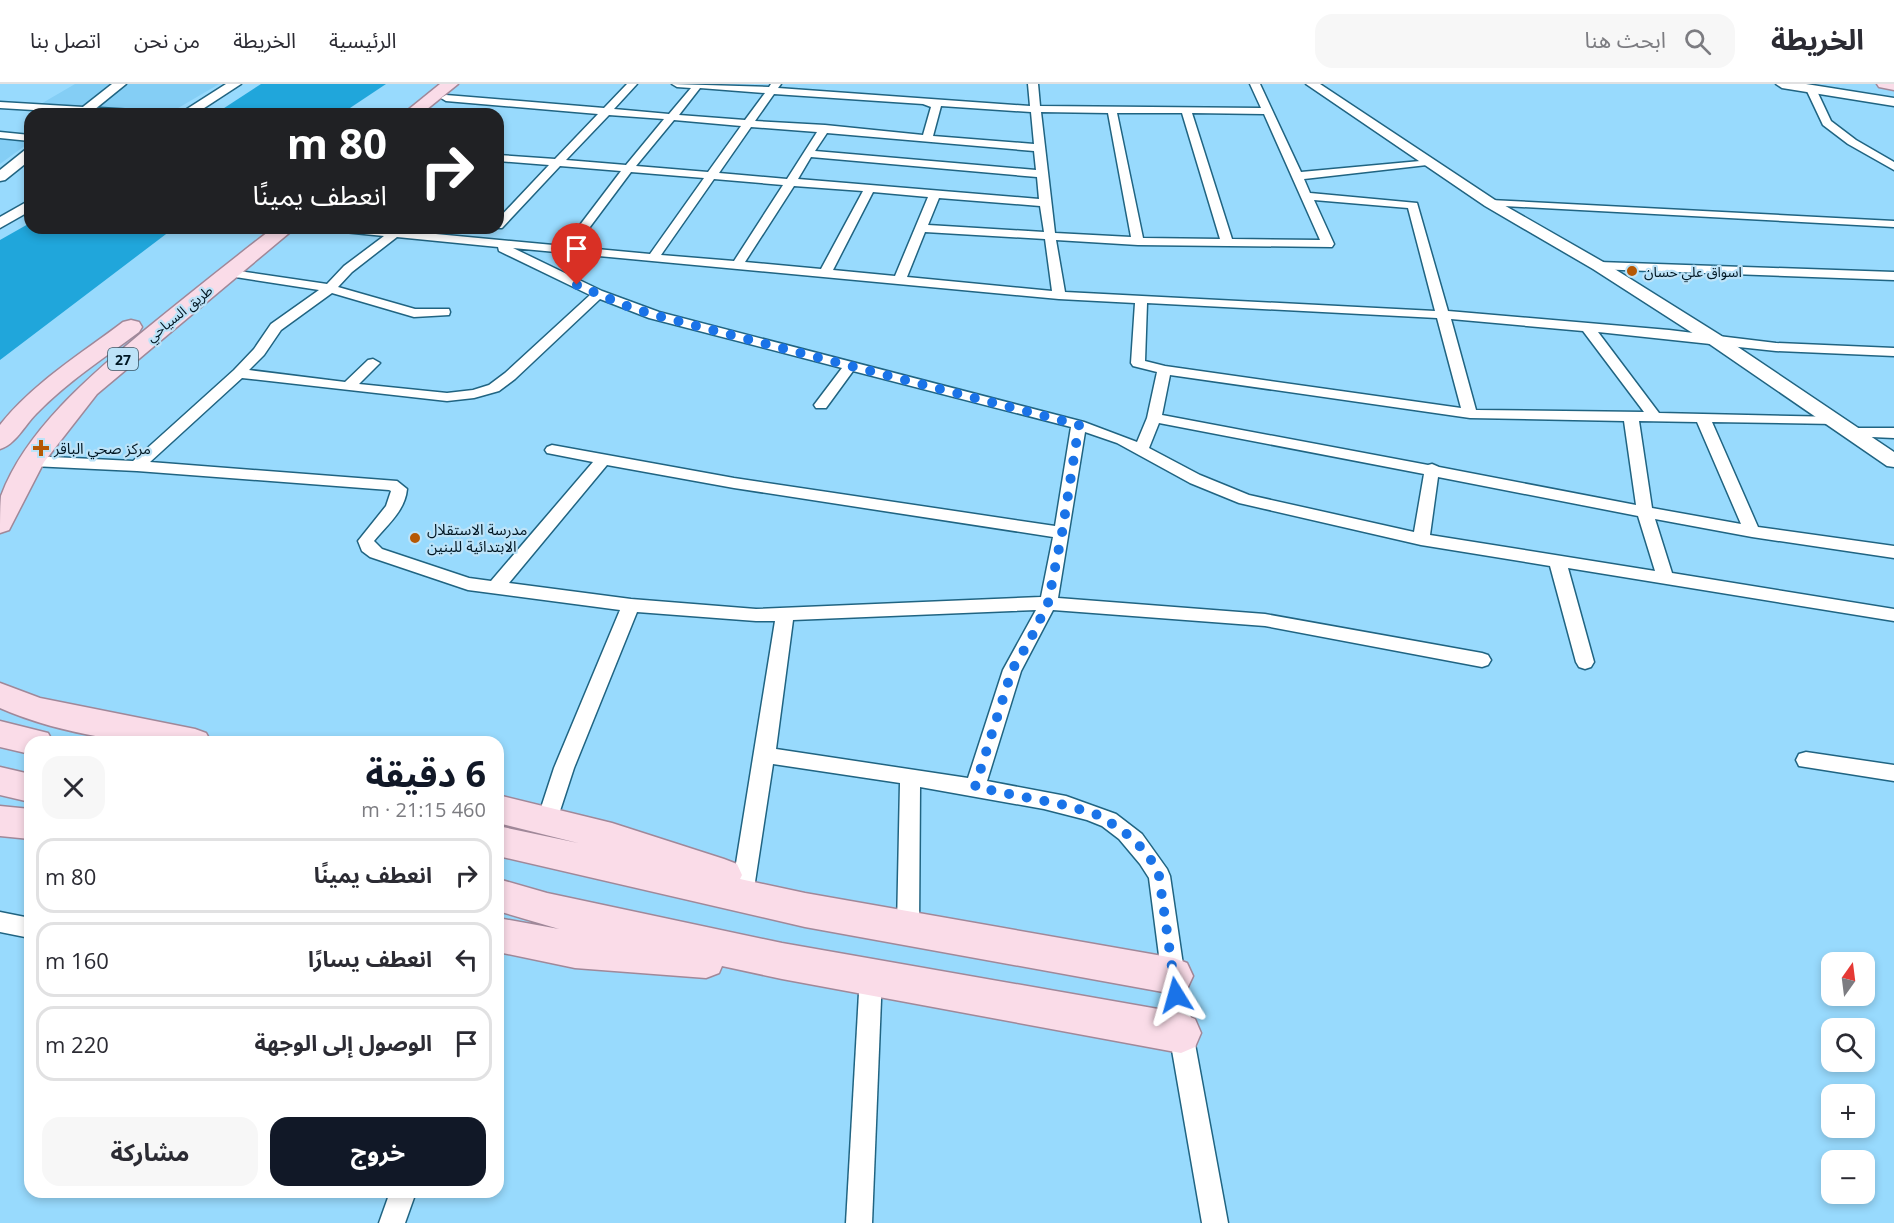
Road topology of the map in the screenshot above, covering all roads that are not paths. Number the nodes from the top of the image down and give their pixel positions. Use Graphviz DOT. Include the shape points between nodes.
graph roads {
  1 [pos="120,84"];
  2 [pos="235,84"];
  3 [pos="465,84"];
  4 [pos="632,84"];
  5 [pos="676,84"];
  6 [pos="1033,84"];
  7 [pos="1255,84"];
  8 [pos="1312,84"];
  9 [pos="1782,84"];
  10 [pos="1885,84"];
  11 [pos="699,85"];
  12 [pos="1894,85"];
  13 [pos="774,87"];
  14 [pos="1811,89"];
  15 [pos="448,91"];
  16 [pos="928,99"];
  17 [pos="1894,102"];
  18 [pos="0,105"];
  19 [pos="36,108"];
  20 [pos="88,108"];
  21 [pos="196,108"];
  22 [pos="421,108"];
  23 [pos="433,108"];
  24 [pos="1036,109"];
  25 [pos="1112,110"];
  26 [pos="1186,110"];
  27 [pos="606,111"];
  28 [pos="1267,111"];
  29 [pos="672,116"];
  30 [pos="751,123"];
  31 [pos="825,128"];
  32 [pos="0,135"];
  33 [pos="24,137"];
  34 [pos="928,137"];
  35 [pos="1041,148"];
  36 [pos="808,154"];
  37 [pos="24,158"];
  38 [pos="504,159"];
  39 [pos="1427,162"];
  40 [pos="555,164"];
  41 [pos="1894,166"];
  42 [pos="629,168"];
  43 [pos="1044,174"];
  44 [pos="714,175"];
  45 [pos="1297,176"];
  46 [pos="0,177"];
  47 [pos="789,182"];
  48 [pos="870,188"];
  49 [pos="935,194"];
  50 [pos="1306,196"];
  51 [pos="1046,203"];
  52 [pos="1490,203"];
  53 [pos="24,209"];
  54 [pos="504,219"];
  55 [pos="0,223"];
  56 [pos="1894,224"];
  57 [pos="920,228"];
  58 [pos="254,234"];
  59 [pos="277,234"];
  60 [pos="394,234"];
  61 [pos="419,234"];
  62 [pos="494,234"];
  63 [pos="1051,237"];
  64 [pos="1138,241"];
  65 [pos="1227,243"];
  66 [pos="490,244"];
  67 [pos="239,245"];
  68 [pos="566,251"];
  69 [pos="653,258"];
  70 [pos="736,266"];
  71 [pos="1599,266"];
  72 [pos="229,272"];
  73 [pos="825,274"];
  74 [pos="1894,276"];
  75 [pos="900,280"];
  76 [pos="330,288"];
  77 [pos="598,294"];
  78 [pos="1059,295"];
  79 [pos="1142,301"];
  80 [pos="444,312"];
  81 [pos="1445,315"];
  82 [pos="1588,328"];
  83 [pos="1714,339"];
  84 [pos="1894,352"];
  85 [pos="373,363"];
  86 [pos="850,366"];
  87 [pos="1164,370"];
  88 [pos="239,373"];
  89 [pos="348,387"];
  90 [pos="821,405"];
  91 [pos="1470,414"];
  92 [pos="1631,416"];
  93 [pos="1655,417"];
  94 [pos="1702,417"];
  95 [pos="1154,418"];
  96 [pos="1835,420"];
  97 [pos="1079,425"];
  98 [pos="1854,433"];
  99 [pos="1894,434"];
  100 [pos="0,441"];
  101 [pos="552,450"];
  102 [pos="1141,450"];
  103 [pos="604,459"];
  104 [pos="32,461"];
  105 [pos="1894,461"];
  106 [pos="136,466"];
  107 [pos="1432,469"];
  108 [pos="0,481"];
  109 [pos="1645,513"];
  110 [pos="0,524"];
  111 [pos="1752,532"];
  112 [pos="1062,533"];
  113 [pos="1421,539"];
  114 [pos="1894,552"];
  115 [pos="1557,560"];
  116 [pos="1665,578"];
  117 [pos="494,588"];
  118 [pos="1048,603"];
  119 [pos="631,605"];
  120 [pos="785,614"];
  121 [pos="1894,615"];
  122 [pos="1482,660"];
  123 [pos="1585,662"];
  124 [pos="0,695"];
  125 [pos="0,735"];
  126 [pos="165,736"];
  127 [pos="24,740"];
  128 [pos="765,755"];
  129 [pos="1806,760"];
  130 [pos="1894,773"];
  131 [pos="910,777"];
  132 [pos="0,781"];
  133 [pos="24,787"];
  134 [pos="975,787"];
  135 [pos="504,815"];
  136 [pos="0,821"];
  137 [pos="24,823"];
  138 [pos="526,837"];
  139 [pos="744,882"];
  140 [pos="505,896"];
  141 [pos="864,919"];
  142 [pos="0,922"];
  143 [pos="24,927"];
  144 [pos="908,927"];
  145 [pos="504,940"];
  146 [pos="858,973"];
  147 [pos="1174,976"];
  148 [pos="1181,1033"];
  149 [pos="401,1198"];
  150 [pos="392,1223"];
  151 [pos="859,1223"];
  152 [pos="1215,1223"];
  1 -- 20 [label="street"];
  2 -- 21 [label="street"];
  3 -- 15 [label="main road"];
  4 -- 27 [label="street"];
  5 -- 11 [label="street"];
  6 -- 24 [label="street"];
  7 -- 28 [label="street"];
  8 -- 39 [label="street"];
  9 -- 14 [label="street"];
  10 -- 12 [label="main road"];
  11 -- 13 [label="street"];
  11 -- 29 [label="street"];
  13 -- 16 [label="street"];
  13 -- 30 [label="street"];
  14 -- 17 [label="street"];
  14 -- 41 [label="street" via="1827,123"];
  15 -- 22 [label="main road"];
  15 -- 23 [label="main road"];
  15 -- 27 [label="street"];
  16 -- 24 [label="street"];
  16 -- 34 [label="street" via="936,107"];
  18 -- 19 [label="street"];
  24 -- 25 [label="street"];
  24 -- 35 [label="street"];
  25 -- 26 [label="street"];
  25 -- 64 [label="street"];
  26 -- 28 [label="street"];
  26 -- 65 [label="street"];
  27 -- 29 [label="street"];
  27 -- 40 [label="street"];
  28 -- 45 [label="street"];
  29 -- 30 [label="street"];
  29 -- 42 [label="street"];
  30 -- 31 [label="street"];
  30 -- 44 [label="street"];
  31 -- 34 [label="street"];
  31 -- 36 [label="street"];
  32 -- 33 [label="street"];
  34 -- 35 [label="street"];
  35 -- 43 [label="street"];
  36 -- 43 [label="street"];
  36 -- 47 [label="street"];
  37 -- 46 [label="street"];
  38 -- 40 [label="street"];
  39 -- 45 [label="street"];
  39 -- 52 [label="street"];
  40 -- 42 [label="street"];
  40 -- 54 [label="street"];
  42 -- 44 [label="street"];
  42 -- 68 [label="street"];
  43 -- 51 [label="street"];
  44 -- 47 [label="street"];
  44 -- 69 [label="street"];
  45 -- 50 [label="street"];
  47 -- 48 [label="street"];
  47 -- 70 [label="street"];
  48 -- 49 [label="street"];
  48 -- 73 [label="street"];
  49 -- 51 [label="street"];
  49 -- 57 [label="street"];
  50 -- 65 [label="street" via="1328,244"];
  50 -- 81 [label="street" via="1413,205"];
  51 -- 63 [label="street"];
  52 -- 56 [label="street"];
  52 -- 71 [label="street"];
  53 -- 55 [label="street"];
  57 -- 63 [label="street"];
  57 -- 75 [label="street"];
  58 -- 67 [label="main road, طريق السياحي / 27"];
  59 -- 72 [label="main road, طريق السياحي / 27"];
  60 -- 76 [label="street"];
  61 -- 66 [label="street"];
  62 -- 66 [label="street"];
  63 -- 64 [label="street"];
  63 -- 78 [label="street"];
  64 -- 65 [label="street"];
  66 -- 68 [label="street"];
  66 -- 77 [label="street"];
  67 -- 100 [label="main road" via="34,402"];
  67 -- 108 [label="main road, طريق السياحي / 27" via="70,389 30,433"];
  68 -- 69 [label="street"];
  69 -- 70 [label="street"];
  70 -- 73 [label="street"];
  71 -- 74 [label="street"];
  71 -- 83 [label="street"];
  72 -- 76 [label="street"];
  72 -- 104 [label="main road, طريق السياحي / 27" via="89,389"];
  73 -- 75 [label="street"];
  75 -- 78 [label="street"];
  76 -- 80 [label="street" via="414,313"];
  76 -- 88 [label="street" via="276,327"];
  77 -- 86 [label="street" via="654,315"];
  77 -- 89 [label="street" via="494,388 447,397"];
  78 -- 79 [label="street"];
  79 -- 81 [label="street"];
  79 -- 87 [label="street" via="1138,363"];
  81 -- 82 [label="street"];
  81 -- 91 [label="street"];
  82 -- 83 [label="street"];
  82 -- 93 [label="street"];
  83 -- 84 [label="street" via="1792,348"];
  83 -- 96 [label="street"];
  85 -- 89 [label="street"];
  86 -- 90 [label="street"];
  86 -- 97 [label="street"];
  87 -- 91 [label="street"];
  87 -- 95 [label="street"];
  88 -- 89 [label="street"];
  88 -- 106 [label="street"];
  91 -- 92 [label="street"];
  92 -- 93 [label="street"];
  92 -- 109 [label="street"];
  93 -- 94 [label="street"];
  94 -- 96 [label="street"];
  94 -- 111 [label="street"];
  95 -- 102 [label="street"];
  95 -- 107 [label="street"];
  96 -- 98 [label="street"];
  97 -- 102 [label="street"];
  97 -- 112 [label="street"];
  98 -- 99 [label="street"];
  98 -- 105 [label="street"];
  101 -- 103 [label="street"];
  102 -- 113 [label="street" via="1222,492"];
  103 -- 112 [label="street"];
  103 -- 117 [label="street"];
  104 -- 106 [label="street"];
  104 -- 110 [label="main road, طريق السياحي / 27"];
  106 -- 117 [label="street" via="392,485 399,489 399,495 366,541 368,547 439,575"];
  107 -- 109 [label="street"];
  107 -- 113 [label="street"];
  109 -- 111 [label="street"];
  109 -- 116 [label="street"];
  111 -- 114 [label="street"];
  112 -- 118 [label="street"];
  113 -- 115 [label="street"];
  115 -- 116 [label="street"];
  115 -- 123 [label="street"];
  116 -- 121 [label="street"];
  117 -- 119 [label="street"];
  118 -- 120 [label="street"];
  118 -- 122 [label="street" via="1265,620"];
  118 -- 134 [label="street" via="1009,678"];
  119 -- 120 [label="street"];
  119 -- 138 [label="street" via="564,768"];
  120 -- 128 [label="street"];
  124 -- 126 [label="main road" via="35,710"];
  125 -- 127 [label="main road"];
  128 -- 131 [label="street"];
  128 -- 139 [label="street"];
  129 -- 130 [label="street"];
  131 -- 134 [label="street"];
  131 -- 144 [label="street"];
  132 -- 133 [label="main road"];
  134 -- 147 [label="street" via="1101,816 1128,835 1148,854 1159,876"];
  135 -- 138 [label="main road"];
  136 -- 137 [label="main road"];
  138 -- 139 [label="main road" via="639,845"];
  138 -- 141 [label="main road" via="805,910"];
  139 -- 141 [label="main road"];
  140 -- 146 [label="main road" via="548,910 782,961"];
  141 -- 144 [label="main road"];
  142 -- 143 [label="street"];
  144 -- 147 [label="main road"];
  145 -- 146 [label="main road" via="575,950"];
  146 -- 148 [label="main road"];
  146 -- 151 [label="street"];
  147 -- 148 [label="street"];
  148 -- 152 [label="street"];
  149 -- 150 [label="street"];
}
